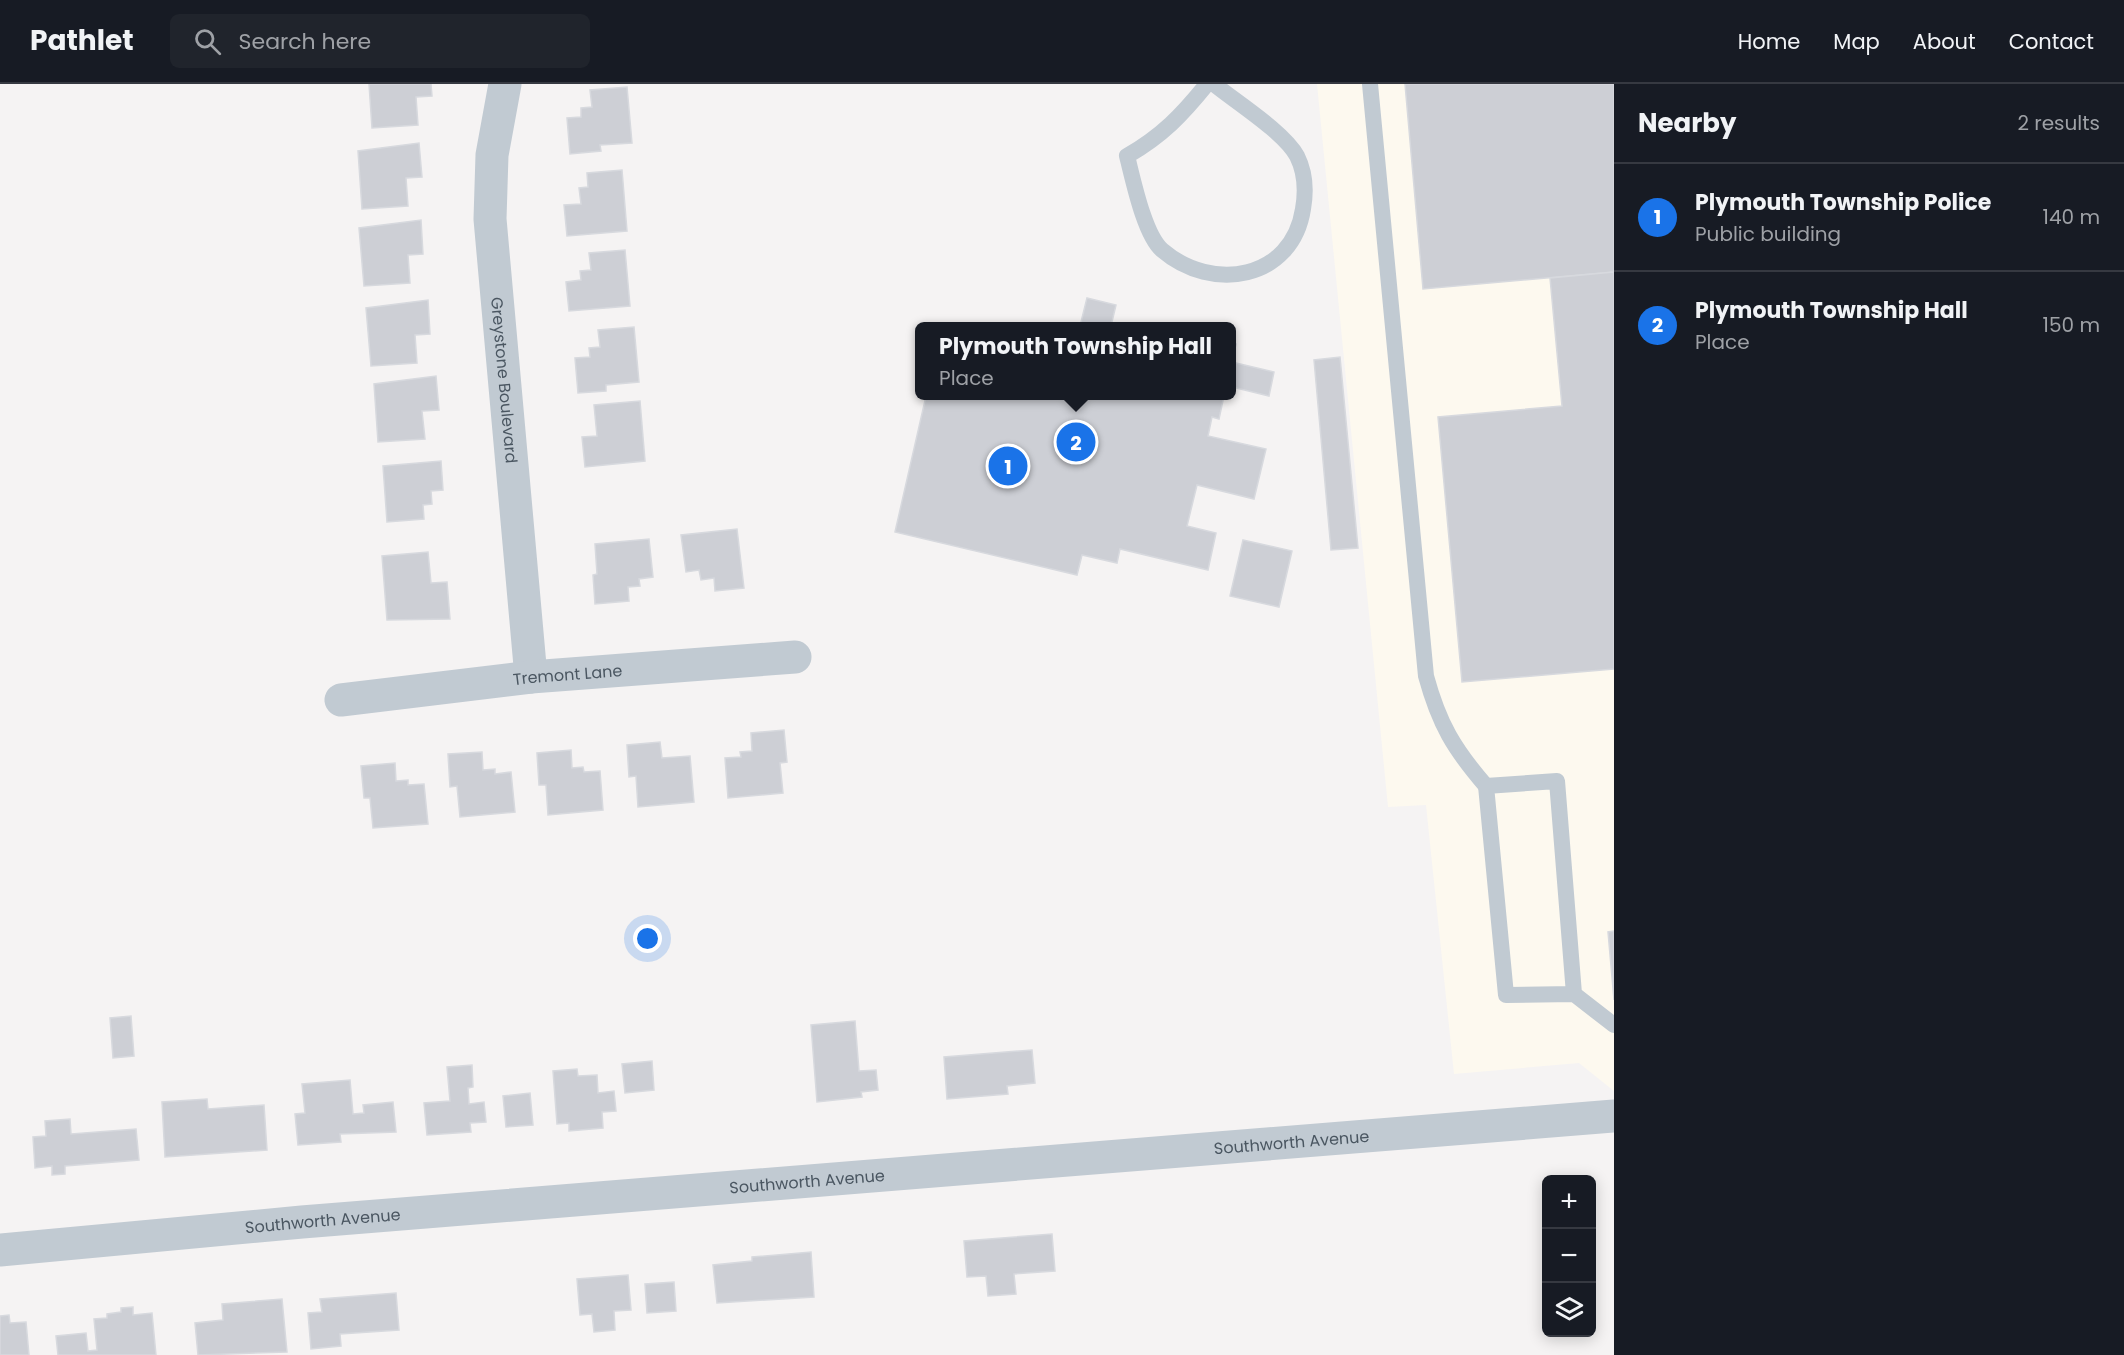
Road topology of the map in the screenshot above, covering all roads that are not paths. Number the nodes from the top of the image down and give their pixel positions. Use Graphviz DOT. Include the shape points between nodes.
graph roads {
  1 [pos="505,84"];
  2 [pos="1207,84"];
  3 [pos="1214,84"];
  4 [pos="1370,84"];
  5 [pos="795,657"];
  6 [pos="531,677"];
  7 [pos="340,700"];
  8 [pos="1486,786"];
  9 [pos="1574,994"];
  10 [pos="1614,1025"];
  11 [pos="1614,1116"];
  12 [pos="0,1250"];
  1 -- 6 [label="street, Greystone Boulevard" via="492,155 489,219"];
  2 -- 3 [label="lane" via="1155,140 1127,156 1145,220 1160,249 1195,270 1236,275 1260,270 1281,256 1300,227 1306,192 1296,155 1271,128"];
  4 -- 8 [label="lane" via="1426,676 1435,710 1458,753"];
  5 -- 6 [label="street, Tremont Lane"];
  6 -- 7 [label="street, Tremont Lane"];
  8 -- 9 [label="lane" via="1506,995"];
  8 -- 9 [label="lane" via="1557,781"];
  9 -- 10 [label="lane"];
  11 -- 12 [label="street, Southworth Avenue"];
}
